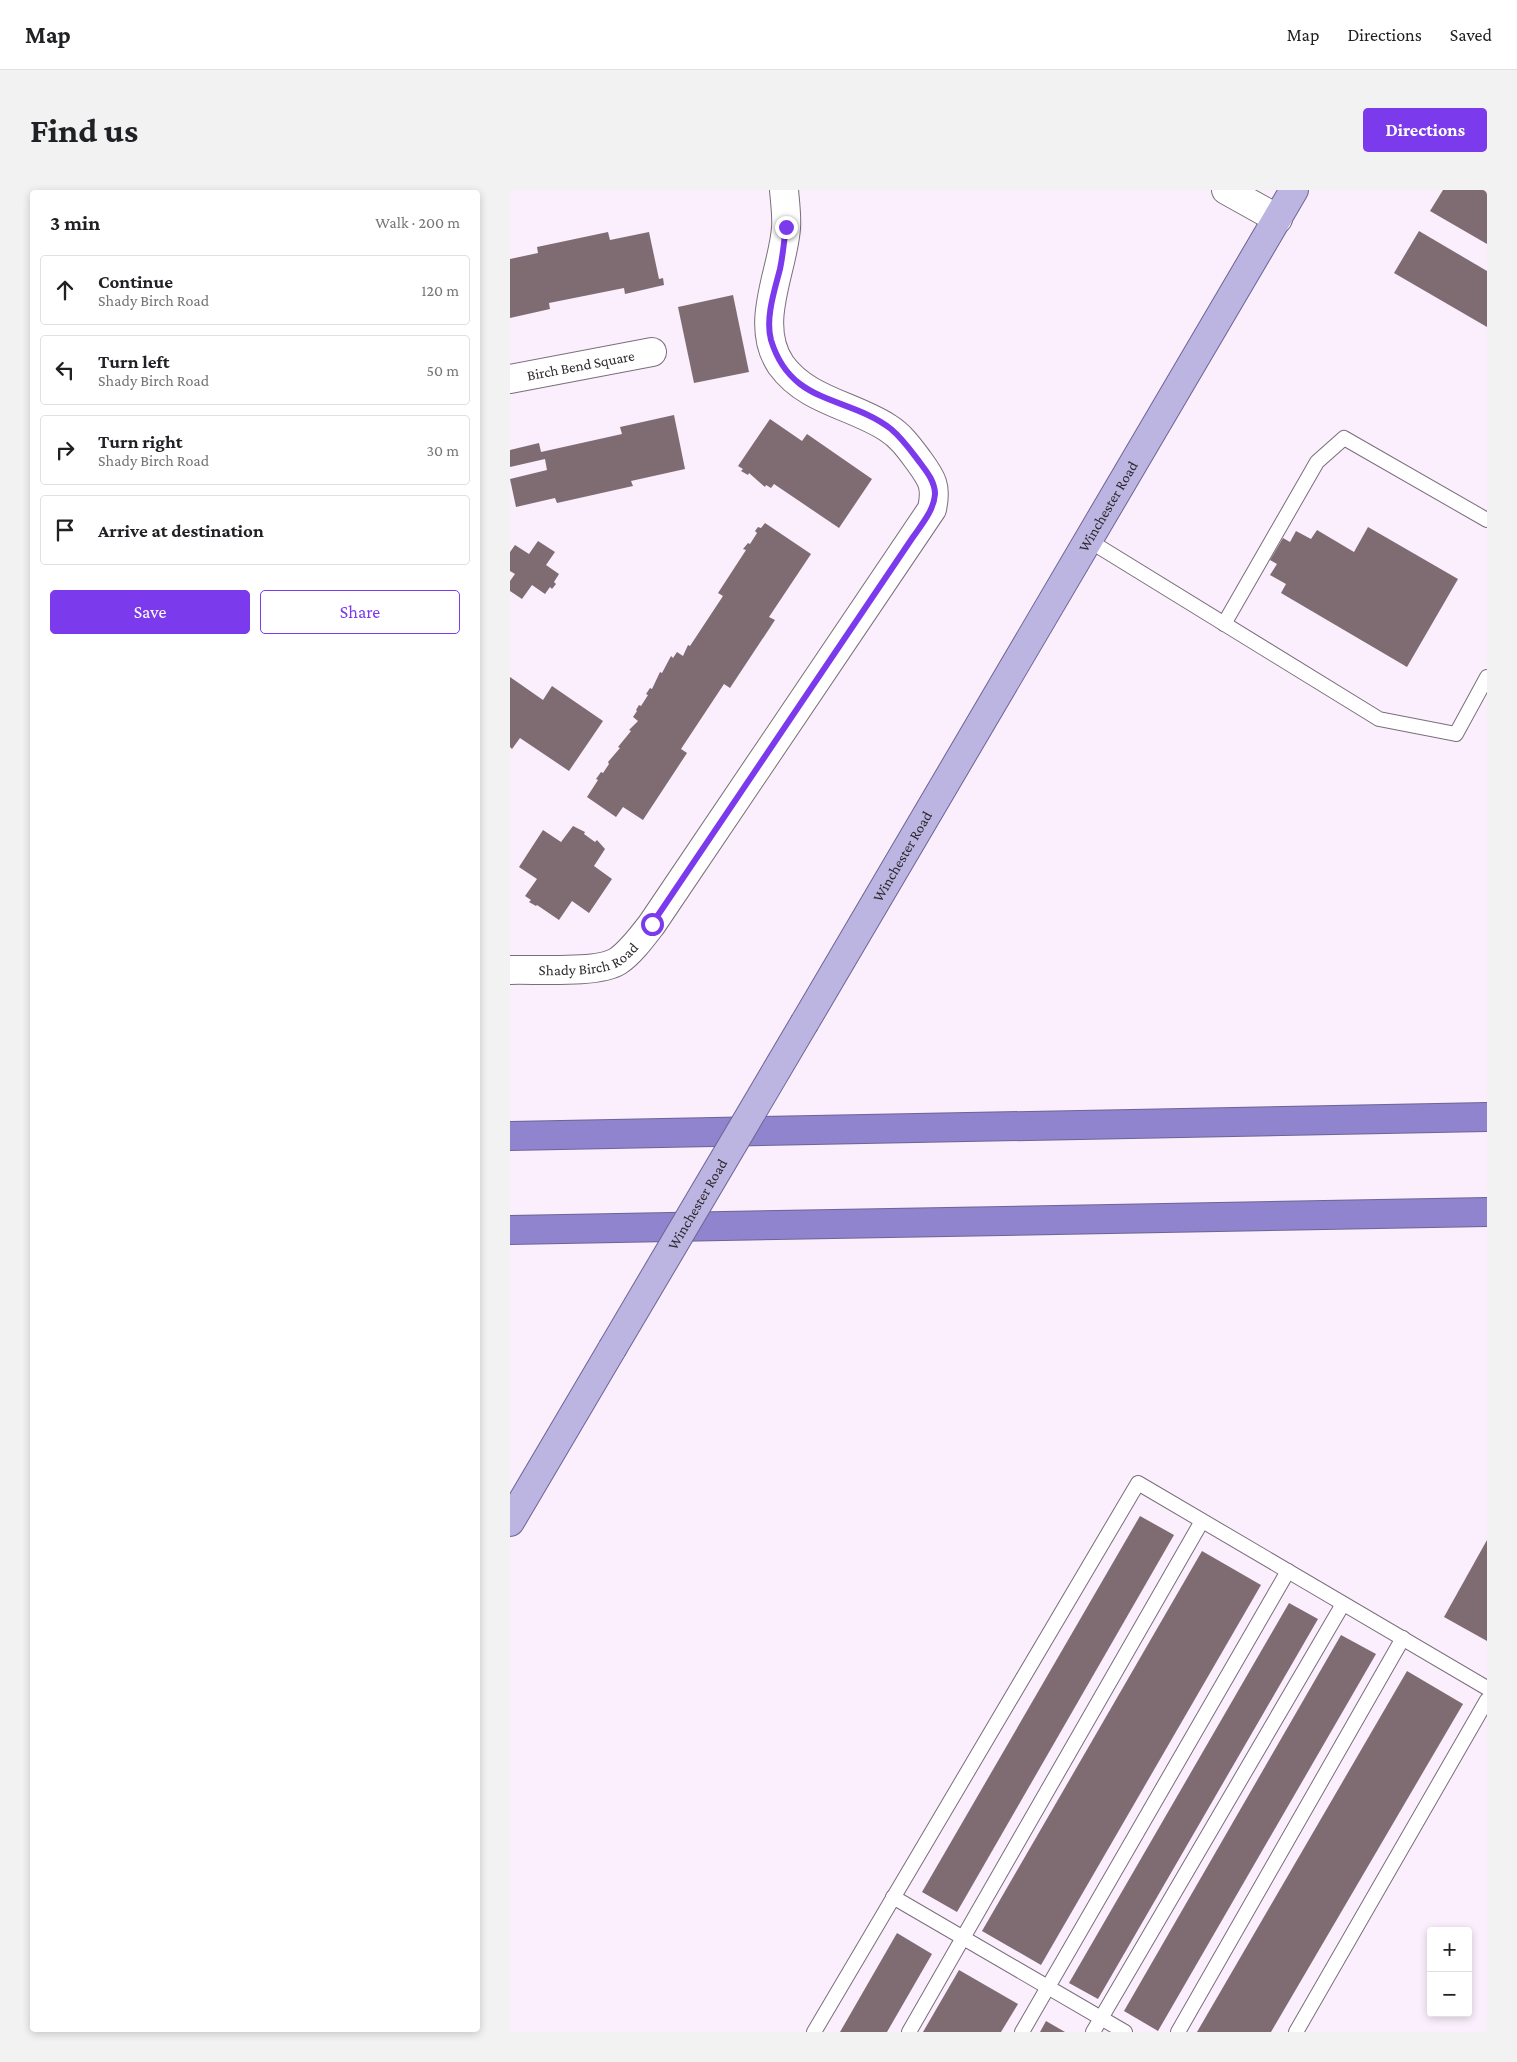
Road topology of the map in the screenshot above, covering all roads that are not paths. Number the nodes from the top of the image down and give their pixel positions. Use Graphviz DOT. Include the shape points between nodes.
graph roads {
  1 [pos="784,190"];
  2 [pos="1226,190"];
  3 [pos="1294,190"];
  4 [pos="1278,219"];
  5 [pos="652,352"];
  6 [pos="510,379"];
  7 [pos="1487,520"];
  8 [pos="1088,540"];
  9 [pos="1224,624"];
  10 [pos="1487,677"];
  11 [pos="510,970"];
  12 [pos="1487,1117"];
  13 [pos="510,1136"];
  14 [pos="1487,1212"];
  15 [pos="510,1230"];
  16 [pos="1202,1521"];
  17 [pos="510,1522"];
  18 [pos="1288,1571"];
  19 [pos="1343,1604"];
  20 [pos="1403,1638"];
  21 [pos="1487,1688"];
  22 [pos="1487,1700"];
  23 [pos="893,1897"];
  24 [pos="963,1938"];
  25 [pos="1048,1987"];
  26 [pos="1101,2018"];
  27 [pos="814,2032"];
  28 [pos="909,2032"];
  29 [pos="1022,2032"];
  30 [pos="1093,2032"];
  31 [pos="1125,2032"];
  32 [pos="1178,2032"];
  33 [pos="1296,2032"];
  1 -- 11 [label="street, Shady Birch Road" via="786,227 771,303 770,338 781,364 817,396 871,418 906,443 931,478 935,493 932,509 636,944 617,962 601,967"];
  2 -- 4 [label="street"];
  3 -- 4 [label="main road, Winchester Road"];
  4 -- 8 [label="main road, Winchester Road"];
  5 -- 6 [label="street, Birch Bend Square"];
  7 -- 9 [label="lane" via="1344,438 1318,462"];
  8 -- 9 [label="lane"];
  8 -- 17 [label="main road, Winchester Road, bridge"];
  9 -- 10 [label="lane" via="1378,719 1456,734"];
  12 -- 13 [label="highway"];
  14 -- 15 [label="highway"];
  16 -- 18 [label="lane"];
  16 -- 23 [label="lane" via="1138,1483"];
  16 -- 24 [label="lane"];
  18 -- 19 [label="lane"];
  18 -- 25 [label="lane"];
  19 -- 20 [label="lane"];
  19 -- 26 [label="lane"];
  20 -- 21 [label="lane"];
  20 -- 32 [label="lane"];
  22 -- 33 [label="lane"];
  23 -- 24 [label="lane"];
  23 -- 27 [label="lane"];
  24 -- 25 [label="lane"];
  24 -- 28 [label="lane"];
  25 -- 26 [label="lane"];
  25 -- 29 [label="lane"];
  26 -- 30 [label="lane"];
  26 -- 31 [label="lane"];
}
